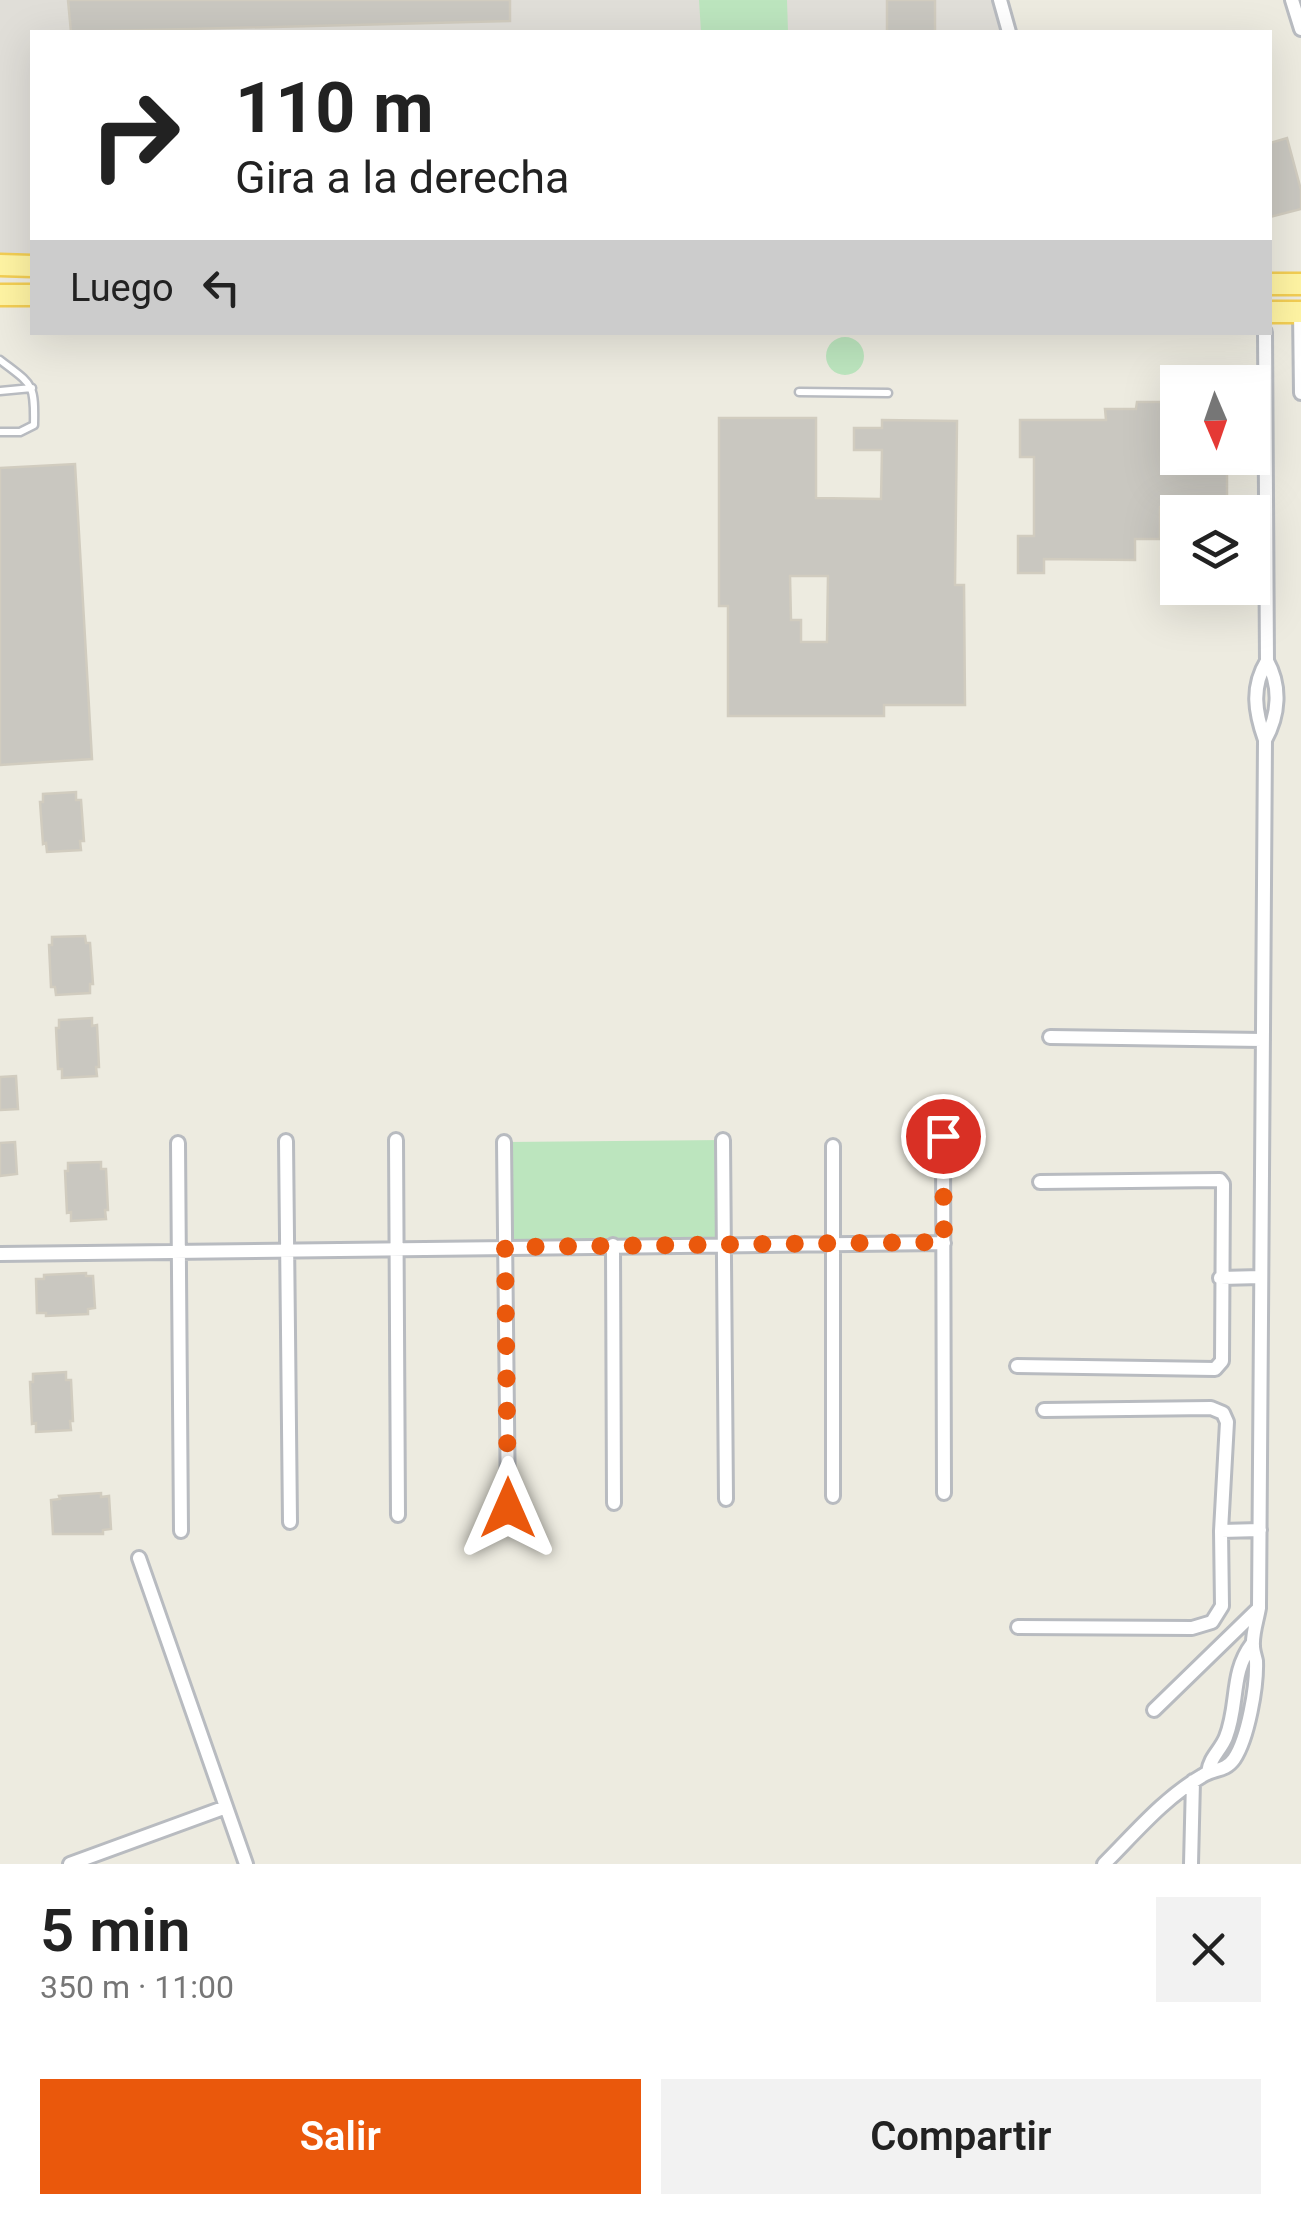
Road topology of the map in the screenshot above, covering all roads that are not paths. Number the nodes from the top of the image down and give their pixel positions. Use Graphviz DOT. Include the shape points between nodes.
graph roads {
  1 [pos="1000,0"];
  2 [pos="1292,0"];
  3 [pos="1009,30"];
  4 [pos="1301,30"];
  5 [pos="0,266"];
  6 [pos="30,266"];
  7 [pos="1272,284"];
  8 [pos="1301,284"];
  9 [pos="0,295"];
  10 [pos="30,296"];
  11 [pos="1272,312"];
  12 [pos="1300,312"];
  13 [pos="1264,335"];
  14 [pos="0,360"];
  15 [pos="33,388"];
  16 [pos="0,391"];
  17 [pos="799,392"];
  18 [pos="888,392"];
  19 [pos="1301,394"];
  20 [pos="0,432"];
  21 [pos="1266,661"];
  22 [pos="1265,740"];
  23 [pos="1050,1037"];
  24 [pos="1264,1040"];
  25 [pos="943,1136"];
  26 [pos="396,1140"];
  27 [pos="723,1140"];
  28 [pos="286,1141"];
  29 [pos="504,1142"];
  30 [pos="178,1143"];
  31 [pos="834,1146"];
  32 [pos="1040,1182"];
  33 [pos="944,1242"];
  34 [pos="834,1243"];
  35 [pos="724,1245"];
  36 [pos="613,1246"];
  37 [pos="505,1247"];
  38 [pos="398,1248"];
  39 [pos="288,1250"];
  40 [pos="179,1251"];
  41 [pos="0,1254"];
  42 [pos="1261,1277"];
  43 [pos="1220,1278"];
  44 [pos="1017,1366"];
  45 [pos="1044,1410"];
  46 [pos="944,1492"];
  47 [pos="833,1496"];
  48 [pos="726,1499"];
  49 [pos="614,1503"];
  50 [pos="508,1508"];
  51 [pos="398,1515"];
  52 [pos="290,1522"];
  53 [pos="1260,1530"];
  54 [pos="182,1531"];
  55 [pos="1221,1532"];
  56 [pos="139,1558"];
  57 [pos="1258,1608"];
  58 [pos="1018,1627"];
  59 [pos="1154,1710"];
  60 [pos="1193,1781"];
  61 [pos="226,1808"];
  62 [pos="70,1864"];
  63 [pos="246,1864"];
  64 [pos="1104,1864"];
  65 [pos="1191,1864"];
  1 -- 3 [label="street"];
  2 -- 4 [label="street"];
  5 -- 6 [label="main road"];
  7 -- 8 [label="main road"];
  9 -- 10 [label="main road"];
  11 -- 12 [label="main road"];
  12 -- 19 [label="street"];
  13 -- 21 [label="street"];
  14 -- 15 [label="lane"];
  15 -- 16 [label="lane"];
  15 -- 20 [label="lane" via="34,425"];
  17 -- 18 [label="lane"];
  21 -- 22 [label="street" via="1256,696"];
  21 -- 22 [label="street" via="1277,695"];
  22 -- 24 [label="street"];
  23 -- 24 [label="street"];
  24 -- 42 [label="street"];
  25 -- 33 [label="street"];
  26 -- 38 [label="street"];
  27 -- 35 [label="street"];
  28 -- 39 [label="street"];
  29 -- 37 [label="street"];
  30 -- 40 [label="street"];
  31 -- 34 [label="street"];
  32 -- 43 [label="street" via="1220,1180"];
  33 -- 34 [label="street"];
  33 -- 46 [label="street"];
  34 -- 35 [label="street"];
  34 -- 47 [label="street"];
  35 -- 36 [label="street"];
  35 -- 48 [label="street"];
  36 -- 37 [label="street"];
  36 -- 49 [label="street"];
  37 -- 38 [label="street"];
  37 -- 50 [label="street"];
  38 -- 39 [label="street"];
  38 -- 51 [label="street"];
  39 -- 40 [label="street"];
  39 -- 52 [label="street"];
  40 -- 41 [label="street"];
  40 -- 54 [label="street"];
  42 -- 43 [label="street"];
  42 -- 53 [label="street"];
  43 -- 44 [label="street" via="1222,1361 1215,1369"];
  45 -- 55 [label="street" via="1223,1413"];
  53 -- 55 [label="street"];
  53 -- 57 [label="street"];
  55 -- 58 [label="street" via="1222,1606 1212,1622 1192,1628"];
  56 -- 61 [label="street"];
  57 -- 59 [label="street"];
  57 -- 60 [label="street" via="1252,1644 1240,1661 1228,1733 1208,1772"];
  60 -- 64 [label="street"];
  60 -- 65 [label="street"];
  61 -- 62 [label="street"];
  61 -- 63 [label="street"];
}
